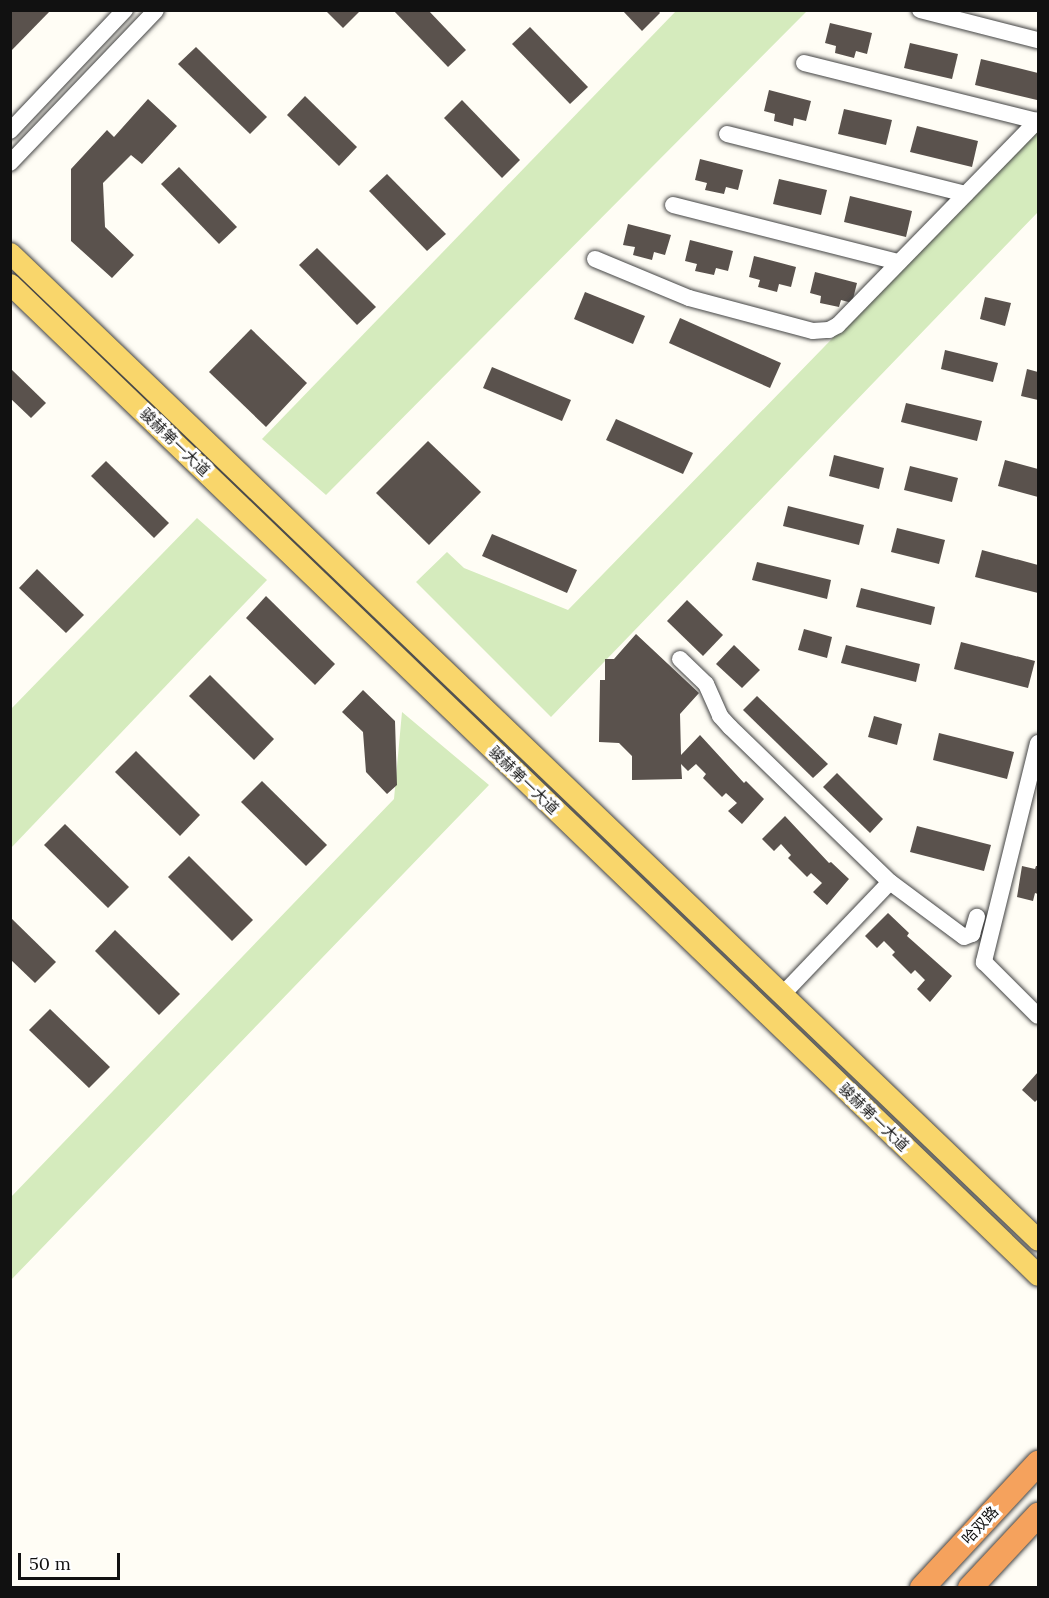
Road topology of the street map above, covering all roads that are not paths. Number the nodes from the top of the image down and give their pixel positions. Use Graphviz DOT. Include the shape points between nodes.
graph roads {
  1 [pos="125,10"];
  2 [pos="156,10"];
  3 [pos="920,10"];
  4 [pos="1038,40"];
  5 [pos="804,63"];
  6 [pos="1038,121"];
  7 [pos="10,131"];
  8 [pos="728,134"];
  9 [pos="10,163"];
  10 [pos="966,194"];
  11 [pos="673,205"];
  12 [pos="10,253"];
  13 [pos="595,259"];
  14 [pos="899,262"];
  15 [pos="10,284"];
  16 [pos="680,659"];
  17 [pos="1038,743"];
  18 [pos="890,882"];
  19 [pos="977,917"];
  20 [pos="782,995"];
  21 [pos="1038,1016"];
  22 [pos="1038,1240"];
  23 [pos="1038,1275"];
  24 [pos="1038,1463"];
  25 [pos="1038,1515"];
  26 [pos="922,1587"];
  27 [pos="970,1587"];
  1 -- 7 [label="street"];
  2 -- 9 [label="street"];
  3 -- 4 [label="street"];
  5 -- 6 [label="street"];
  6 -- 10 [label="street"];
  8 -- 10 [label="street"];
  10 -- 14 [label="street"];
  11 -- 14 [label="street"];
  12 -- 20 [label="main road, 骏赫第一大道"];
  13 -- 14 [label="street" via="689,298 819,332 838,325"];
  15 -- 23 [label="main road, 骏赫第一大道"];
  16 -- 18 [label="street" via="706,684 725,722"];
  17 -- 21 [label="street" via="984,962"];
  18 -- 19 [label="street" via="963,938 972,934"];
  18 -- 20 [label="street"];
  20 -- 22 [label="main road, 骏赫第一大道"];
  24 -- 26 [label="highway, 哈双路"];
  25 -- 27 [label="highway"];
}
